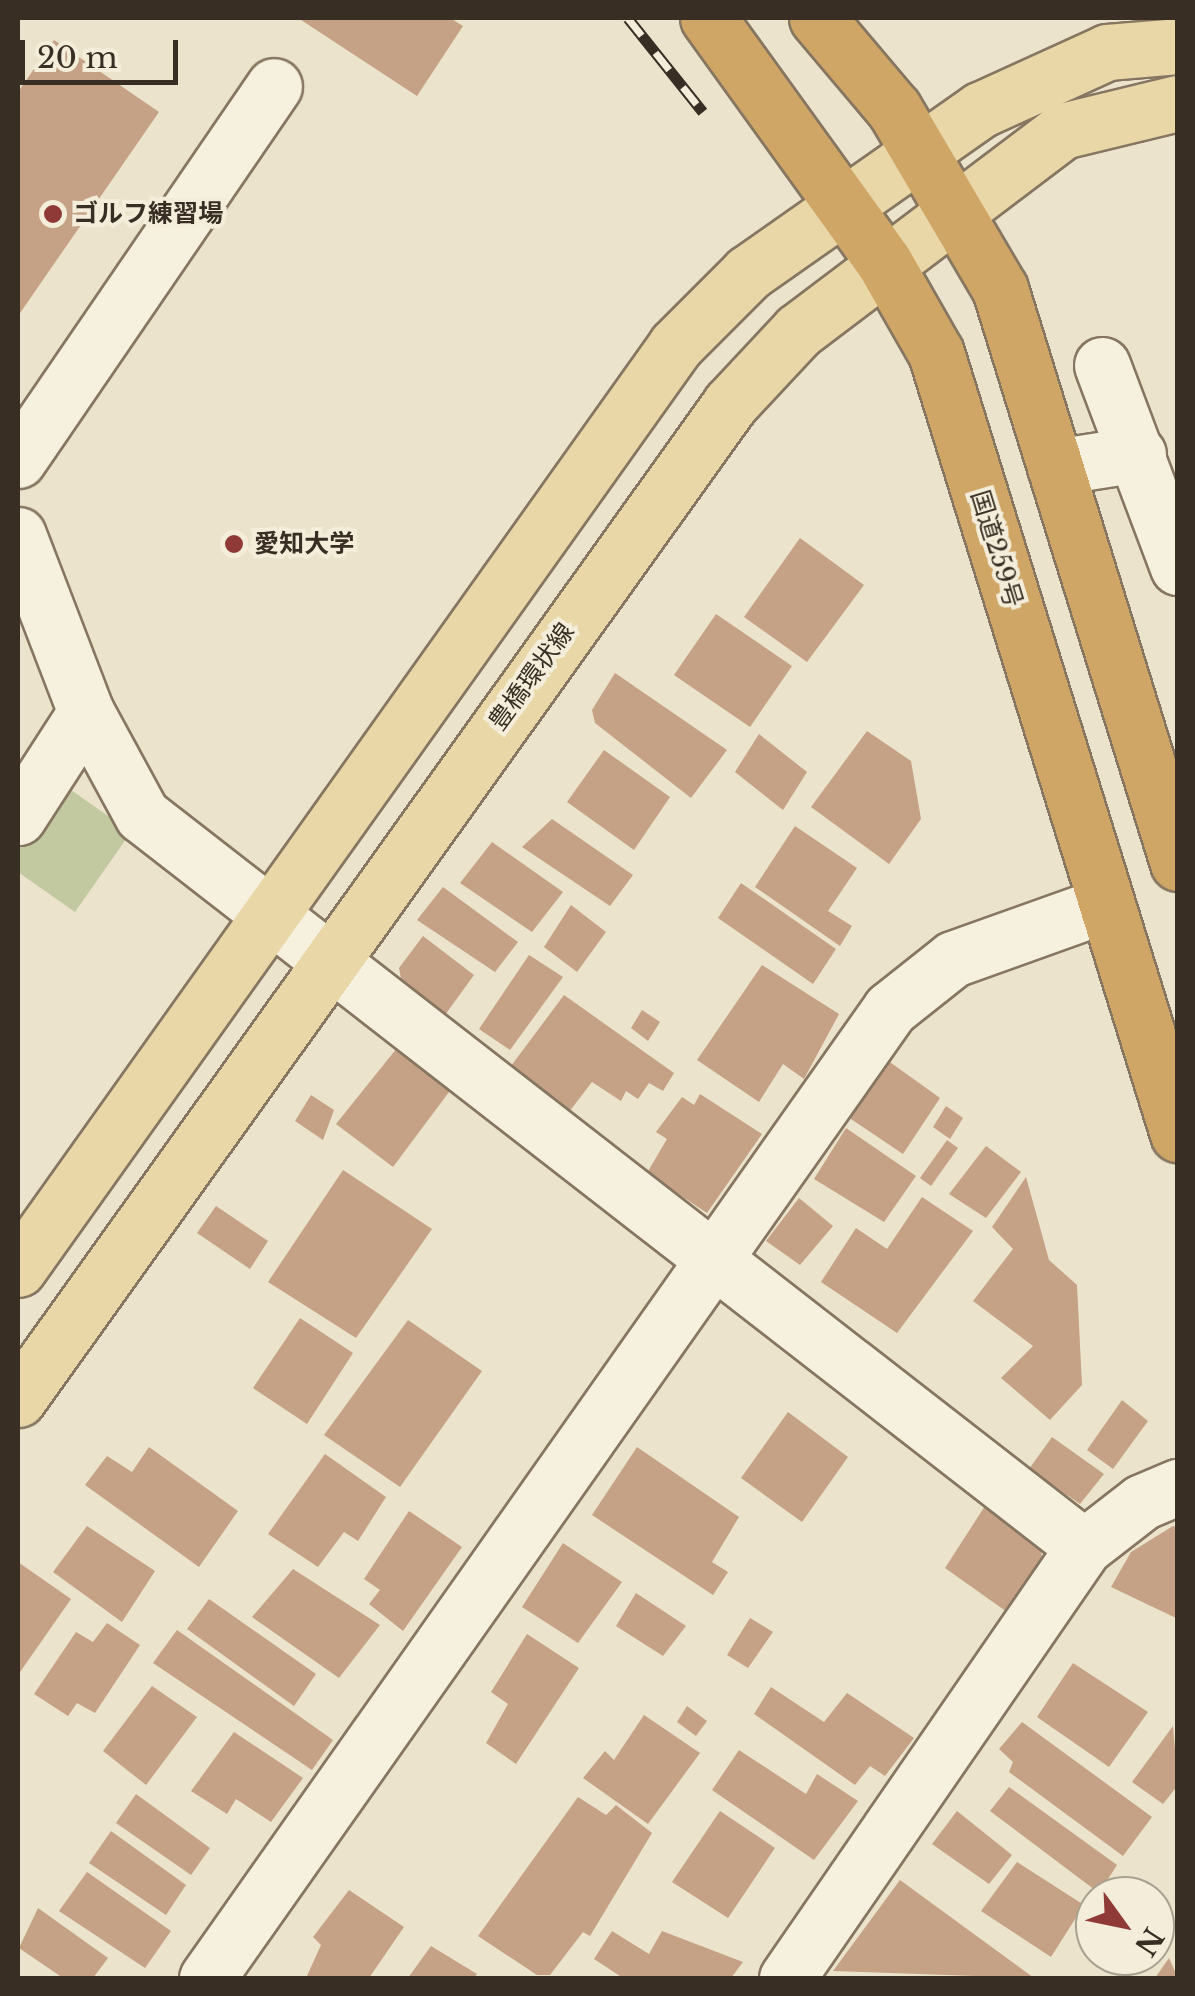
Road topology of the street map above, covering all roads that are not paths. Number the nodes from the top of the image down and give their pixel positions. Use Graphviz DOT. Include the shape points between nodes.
graph roads {
  1 [pos="708,18"];
  2 [pos="817,18"];
  3 [pos="1178,46"];
  4 [pos="274,86"];
  5 [pos="1178,103"];
  6 [pos="922,153"];
  7 [pos="843,202"];
  8 [pos="954,206"];
  9 [pos="884,262"];
  10 [pos="1102,365"];
  11 [pos="1138,454"];
  12 [pos="18,460"];
  13 [pos="1055,467"];
  14 [pos="18,535"];
  15 [pos="1178,567"];
  16 [pos="86,712"];
  17 [pos="18,817"];
  18 [pos="1178,863"];
  19 [pos="250,894"];
  20 [pos="1104,905"];
  21 [pos="326,960"];
  22 [pos="1178,1134"];
  23 [pos="716,1259"];
  24 [pos="18,1268"];
  25 [pos="18,1400"];
  26 [pos="1178,1488"];
  27 [pos="1084,1547"];
  28 [pos="207,1978"];
  29 [pos="787,1978"];
  1 -- 7 [label="highway, 国道259号"];
  2 -- 6 [label="highway"];
  3 -- 6 [label="main road" via="1107,52 1030,81"];
  4 -- 12 [label="street"];
  5 -- 8 [label="main road, 豊橋環状線" via="1062,131"];
  6 -- 7 [label="main road"];
  6 -- 8 [label="highway"];
  7 -- 9 [label="highway, 国道259号"];
  7 -- 19 [label="main road" via="748,273 676,345"];
  8 -- 9 [label="main road, 豊橋環状線"];
  8 -- 13 [label="highway" via="1000,289"];
  9 -- 20 [label="highway, 国道259号" via="936,353"];
  9 -- 21 [label="main road, 豊橋環状線" via="798,331 730,404"];
  10 -- 11 [label="street"];
  11 -- 13 [label="street"];
  11 -- 15 [label="street"];
  13 -- 18 [label="highway"];
  14 -- 16 [label="street"];
  16 -- 17 [label="street"];
  16 -- 19 [label="street" via="142,816"];
  19 -- 21 [label="street"];
  19 -- 24 [label="main road"];
  20 -- 22 [label="highway, 国道259号"];
  20 -- 23 [label="street" via="916,981"];
  21 -- 23 [label="street"];
  21 -- 25 [label="main road, 豊橋環状線"];
  23 -- 27 [label="street"];
  23 -- 28 [label="street"];
  26 -- 27 [label="street" via="1142,1502"];
  27 -- 29 [label="street"];
}
